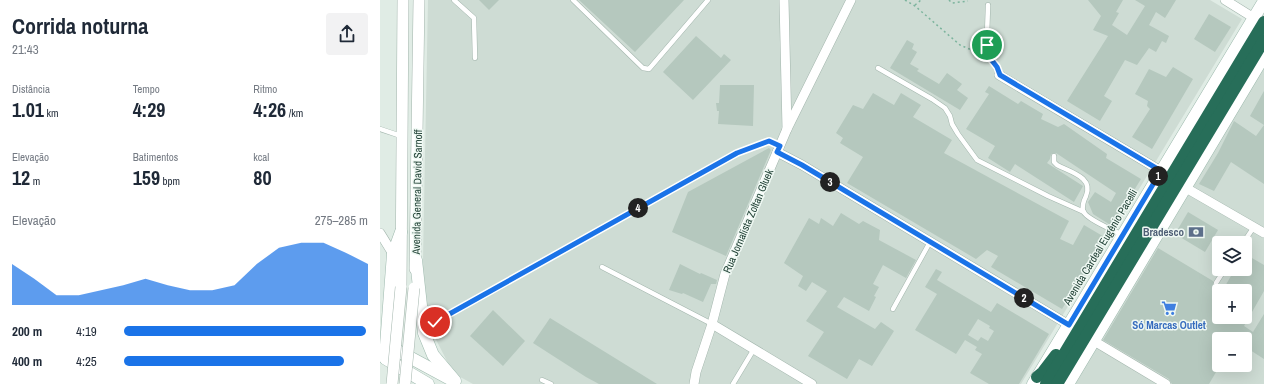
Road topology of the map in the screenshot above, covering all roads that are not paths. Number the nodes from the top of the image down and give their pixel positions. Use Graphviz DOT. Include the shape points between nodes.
graph roads {
  1 [pos="404,0"];
  2 [pos="419,0"];
  3 [pos="454,0"];
  4 [pos="573,0"];
  5 [pos="708,0"];
  6 [pos="784,0"];
  7 [pos="851,0"];
  8 [pos="1225,0"];
  9 [pos="1264,1"];
  10 [pos="988,5"];
  11 [pos="1259,20"];
  12 [pos="1264,40"];
  13 [pos="1264,56"];
  14 [pos="475,58"];
  15 [pos="878,68"];
  16 [pos="1000,75"];
  17 [pos="380,129"];
  18 [pos="787,129"];
  19 [pos="402,136"];
  20 [pos="778,149"];
  21 [pos="1054,156"];
  22 [pos="1161,171"];
  23 [pos="1186,188"];
  24 [pos="1084,212"];
  25 [pos="1254,227"];
  26 [pos="1264,233"];
  27 [pos="381,235"];
  28 [pos="1122,235"];
  29 [pos="1248,236"];
  30 [pos="930,242"];
  31 [pos="397,243"];
  32 [pos="416,260"];
  33 [pos="602,267"];
  34 [pos="1220,276"];
  35 [pos="1216,283"];
  36 [pos="396,284"];
  37 [pos="380,297"];
  38 [pos="421,303"];
  39 [pos="893,309"];
  40 [pos="449,314"];
  41 [pos="712,324"];
  42 [pos="1069,325"];
  43 [pos="424,333"];
  44 [pos="1094,341"];
  45 [pos="754,349"];
  46 [pos="383,350"];
  47 [pos="542,380"];
  48 [pos="1063,381"];
  49 [pos="1039,382"];
  50 [pos="457,383"];
  51 [pos="392,384"];
  52 [pos="405,384"];
  53 [pos="428,384"];
  54 [pos="551,384"];
  55 [pos="694,384"];
  56 [pos="732,384"];
  57 [pos="812,384"];
  58 [pos="1166,384"];
  1 -- 19 [label="street, Avenida General David Sarnoff"];
  2 -- 32 [label="street, Avenida General David Sarnoff"];
  3 -- 14 [label="lane" via="474,18"];
  4 -- 5 [label="lane" via="643,68 649,69"];
  6 -- 18 [label="street"];
  7 -- 18 [label="street, Rua Jornalista Zoltan Gluek"];
  8 -- 11 [label="street"];
  9 -- 11 [label="main road, Avenida Cardeal Eugênio Pacelli"];
  10 -- 16 [label="lane" via="987,45 990,58"];
  11 -- 22 [label="main road, Avenida Cardeal Eugênio Pacelli"];
  11 -- 49 [label="highway, Avenida Cardeal Eugênio Pacelli" via="1094,305 1043,372"];
  12 -- 48 [label="highway"];
  13 -- 23 [label="main road"];
  15 -- 24 [label="lane" via="944,108 958,134 977,160"];
  16 -- 22 [label="street"];
  17 -- 19 [label="lane"];
  18 -- 20 [label="street, Rua Jornalista Zoltan Gluek"];
  19 -- 31 [label="street, Avenida General David Sarnoff"];
  20 -- 30 [label="street"];
  20 -- 40 [label="lane" via="769,141 737,153"];
  20 -- 41 [label="street, Rua Jornalista Zoltan Gluek" via="725,274"];
  21 -- 24 [label="lane" via="1057,165 1088,183 1089,190 1083,203"];
  22 -- 28 [label="main road, Avenida Cardeal Eugênio Pacelli"];
  23 -- 25 [label="street"];
  23 -- 44 [label="main road" via="1122,299"];
  24 -- 28 [label="lane"];
  25 -- 26 [label="street"];
  25 -- 29 [label="lane"];
  27 -- 31 [label="street"];
  28 -- 42 [label="main road, Avenida Cardeal Eugênio Pacelli"];
  30 -- 39 [label="lane"];
  30 -- 42 [label="street"];
  31 -- 36 [label="main road"];
  31 -- 36 [label="street, Avenida General David Sarnoff"];
  32 -- 38 [label="main road"];
  32 -- 52 [label="street, Avenida General David Sarnoff, bridge"];
  33 -- 41 [label="lane"];
  34 -- 35 [label="lane"];
  36 -- 37 [label="main road"];
  36 -- 46 [label="main road"];
  36 -- 51 [label="street, Avenida General David Sarnoff, bridge"];
  38 -- 40 [label="lane" via="431,312"];
  38 -- 43 [label="main road"];
  40 -- 43 [label="lane" via="435,322"];
  41 -- 45 [label="street"];
  41 -- 55 [label="street, Rua Jornalista Zoltan Gluek"];
  42 -- 49 [label="main road, Avenida Cardeal Eugênio Pacelli"];
  43 -- 50 [label="main road" via="433,355"];
  44 -- 48 [label="highway"];
  44 -- 58 [label="street"];
  45 -- 56 [label="lane"];
  45 -- 57 [label="street"];
  46 -- 50 [label="main road"];
  46 -- 53 [label="main road"];
  47 -- 54 [label="lane"];
}
